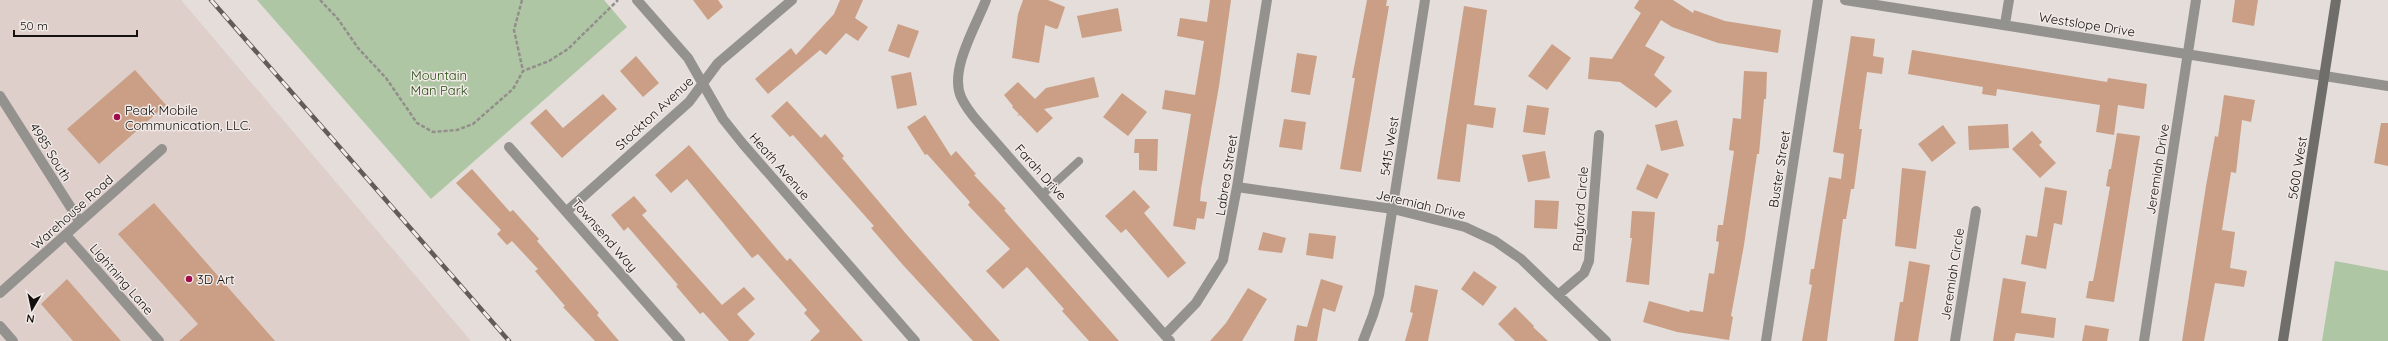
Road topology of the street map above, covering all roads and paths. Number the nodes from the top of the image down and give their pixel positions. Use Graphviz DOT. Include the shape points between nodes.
graph roads {
  1 [pos="320,0"];
  2 [pos="522,0"];
  3 [pos="618,0"];
  4 [pos="637,0"];
  5 [pos="792,0"];
  6 [pos="986,0"];
  7 [pos="1266,0"];
  8 [pos="1425,0"];
  9 [pos="1818,0"];
  10 [pos="1845,0"];
  11 [pos="2008,0"];
  12 [pos="2196,0"];
  13 [pos="2336,0"];
  14 [pos="2005,24"];
  15 [pos="2188,54"];
  16 [pos="523,71"];
  17 [pos="2324,76"];
  18 [pos="704,84"];
  19 [pos="2388,86"];
  20 [pos="0,96"];
  21 [pos="1599,135"];
  22 [pos="509,146"];
  23 [pos="162,149"];
  24 [pos="1079,160"];
  25 [pos="1237,187"];
  26 [pos="1043,194"];
  27 [pos="1392,209"];
  28 [pos="567,210"];
  29 [pos="1976,211"];
  30 [pos="80,222"];
  31 [pos="66,235"];
  32 [pos="0,293"];
  33 [pos="1558,295"];
  34 [pos="0,326"];
  35 [pos="1168,338"];
  36 [pos="13,341"];
  37 [pos="159,341"];
  38 [pos="680,341"];
  39 [pos="915,341"];
  40 [pos="1363,341"];
  41 [pos="1606,341"];
  42 [pos="1766,341"];
  43 [pos="1955,341"];
  44 [pos="2144,341"];
  45 [pos="2283,341"];
  1 -- 16 [label="path" via="386,78 417,123 433,132 457,130 473,124 513,89"];
  2 -- 16 [label="path" via="514,30"];
  3 -- 16 [label="path" via="568,49"];
  4 -- 18 [label="street, Heath Avenue" via="688,58"];
  5 -- 18 [label="street, Stockton Avenue" via="718,63"];
  6 -- 26 [label="street, Farah Drive" via="960,66 958,81 961,96 979,123"];
  7 -- 25 [label="street, Labrea Street"];
  8 -- 27 [label="street, 5415 West"];
  9 -- 42 [label="street, Buster Street"];
  10 -- 14 [label="street, Westslope Drive"];
  11 -- 14 [label="street"];
  12 -- 15 [label="street, Jeremiah Drive"];
  13 -- 17 [label="main road, 5600 West"];
  14 -- 15 [label="street, Westslope Drive"];
  15 -- 17 [label="street, Westslope Drive"];
  15 -- 44 [label="street, Jeremiah Drive"];
  17 -- 19 [label="street, Westslope Drive"];
  17 -- 45 [label="main road, 5600 West"];
  18 -- 28 [label="street, Stockton Avenue" via="688,102"];
  18 -- 39 [label="street, Heath Avenue" via="723,119 743,144"];
  20 -- 30 [label="street, 4985 South"];
  21 -- 33 [label="street, Rayford Circle" via="1589,261 1584,273"];
  22 -- 28 [label="street, Townsend Way"];
  23 -- 30 [label="street, Warehouse Road"];
  24 -- 26 [label="lane"];
  25 -- 27 [label="street, Jeremiah Drive"];
  25 -- 35 [label="street, Labrea Street" via="1223,260 1196,303"];
  26 -- 35 [label="street, Farah Drive"];
  27 -- 33 [label="street, Jeremiah Drive" via="1465,227 1494,241 1521,259"];
  27 -- 40 [label="street, 5415 West" via="1378,295"];
  28 -- 38 [label="street, Townsend Way"];
  29 -- 43 [label="street, Jeremiah Circle"];
  30 -- 31 [label="street, Warehouse Road"];
  31 -- 32 [label="street, Warehouse Road"];
  31 -- 37 [label="street, Lightning Lane"];
  33 -- 41 [label="street, Jeremiah Drive"];
  34 -- 36 [label="street"];
}
